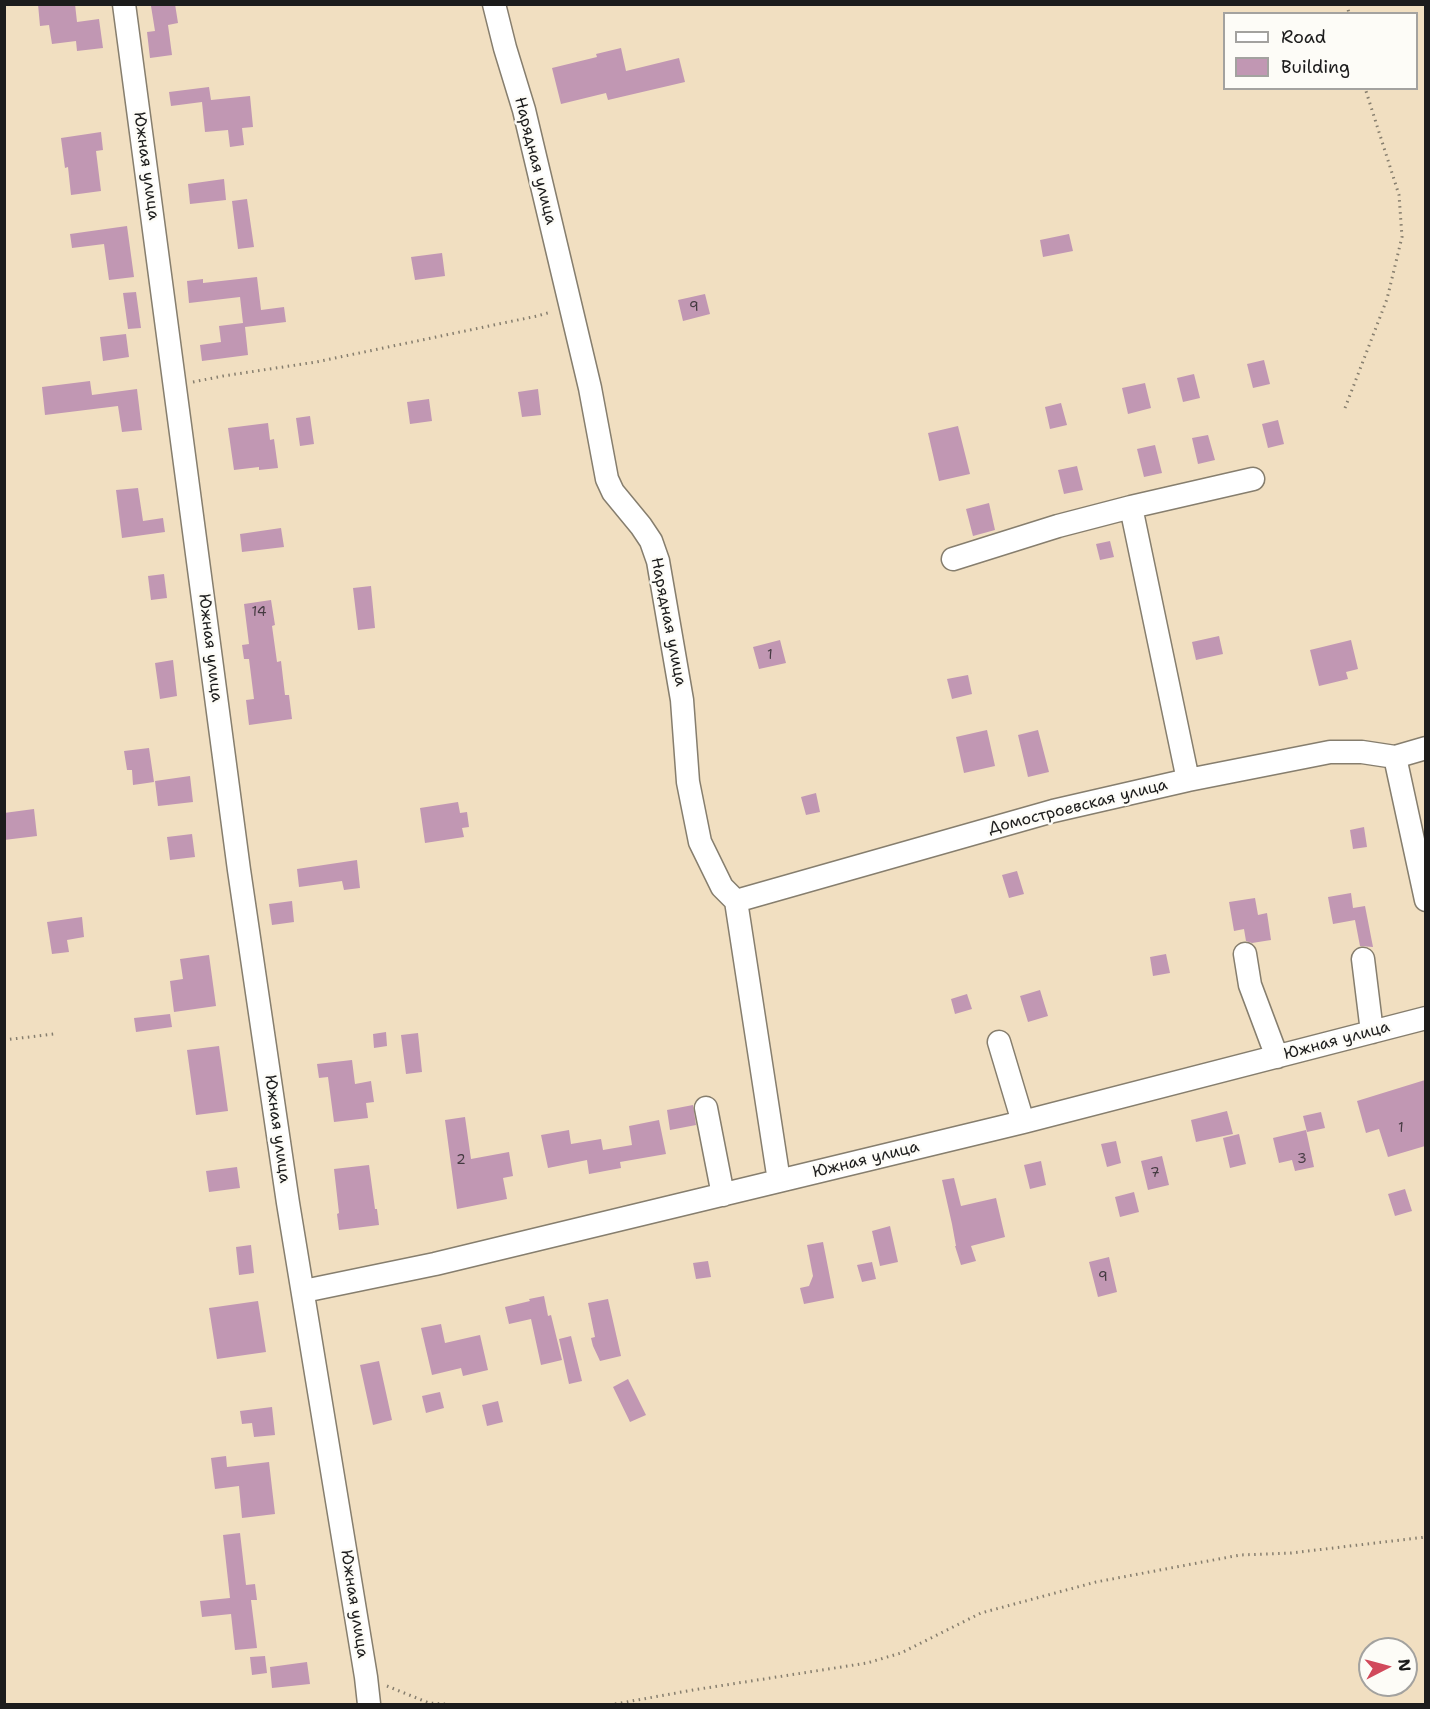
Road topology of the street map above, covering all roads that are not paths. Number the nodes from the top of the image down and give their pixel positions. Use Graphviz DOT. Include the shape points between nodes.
graph roads {
  1 [pos="123,4"];
  2 [pos="494,4"];
  3 [pos="1252,479"];
  4 [pos="1131,507"];
  5 [pos="953,559"];
  6 [pos="1425,748"];
  7 [pos="1395,757"];
  8 [pos="1188,780"];
  9 [pos="1425,900"];
  10 [pos="736,901"];
  11 [pos="1245,954"];
  12 [pos="1363,959"];
  13 [pos="1425,1018"];
  14 [pos="1372,1032"];
  15 [pos="999,1042"];
  16 [pos="1277,1057"];
  17 [pos="706,1108"];
  18 [pos="1023,1122"];
  19 [pos="779,1181"];
  20 [pos="723,1195"];
  21 [pos="304,1291"];
  22 [pos="369,1704"];
  1 -- 21 [label="street, Южная улица" via="239,870"];
  2 -- 10 [label="street, Нарядная улица" via="524,110 590,388 607,479 642,526 658,561 682,700 688,782 700,842 722,887"];
  3 -- 4 [label="street"];
  4 -- 5 [label="street"];
  4 -- 8 [label="street"];
  6 -- 7 [label="street, Домостроевская улица"];
  7 -- 8 [label="street, Домостроевская улица" via="1330,752"];
  7 -- 9 [label="street"];
  8 -- 10 [label="street, Домостроевская улица" via="1053,811"];
  10 -- 19 [label="street, Нарядная улица"];
  11 -- 16 [label="street" via="1250,985"];
  12 -- 14 [label="street"];
  13 -- 14 [label="street, Южная улица"];
  14 -- 16 [label="street, Южная улица"];
  15 -- 18 [label="street"];
  16 -- 18 [label="street, Южная улица"];
  17 -- 20 [label="street"];
  18 -- 19 [label="street, Южная улица"];
  19 -- 20 [label="street, Южная улица"];
  20 -- 21 [label="street, Южная улица"];
  21 -- 22 [label="street, Южная улица"];
}
